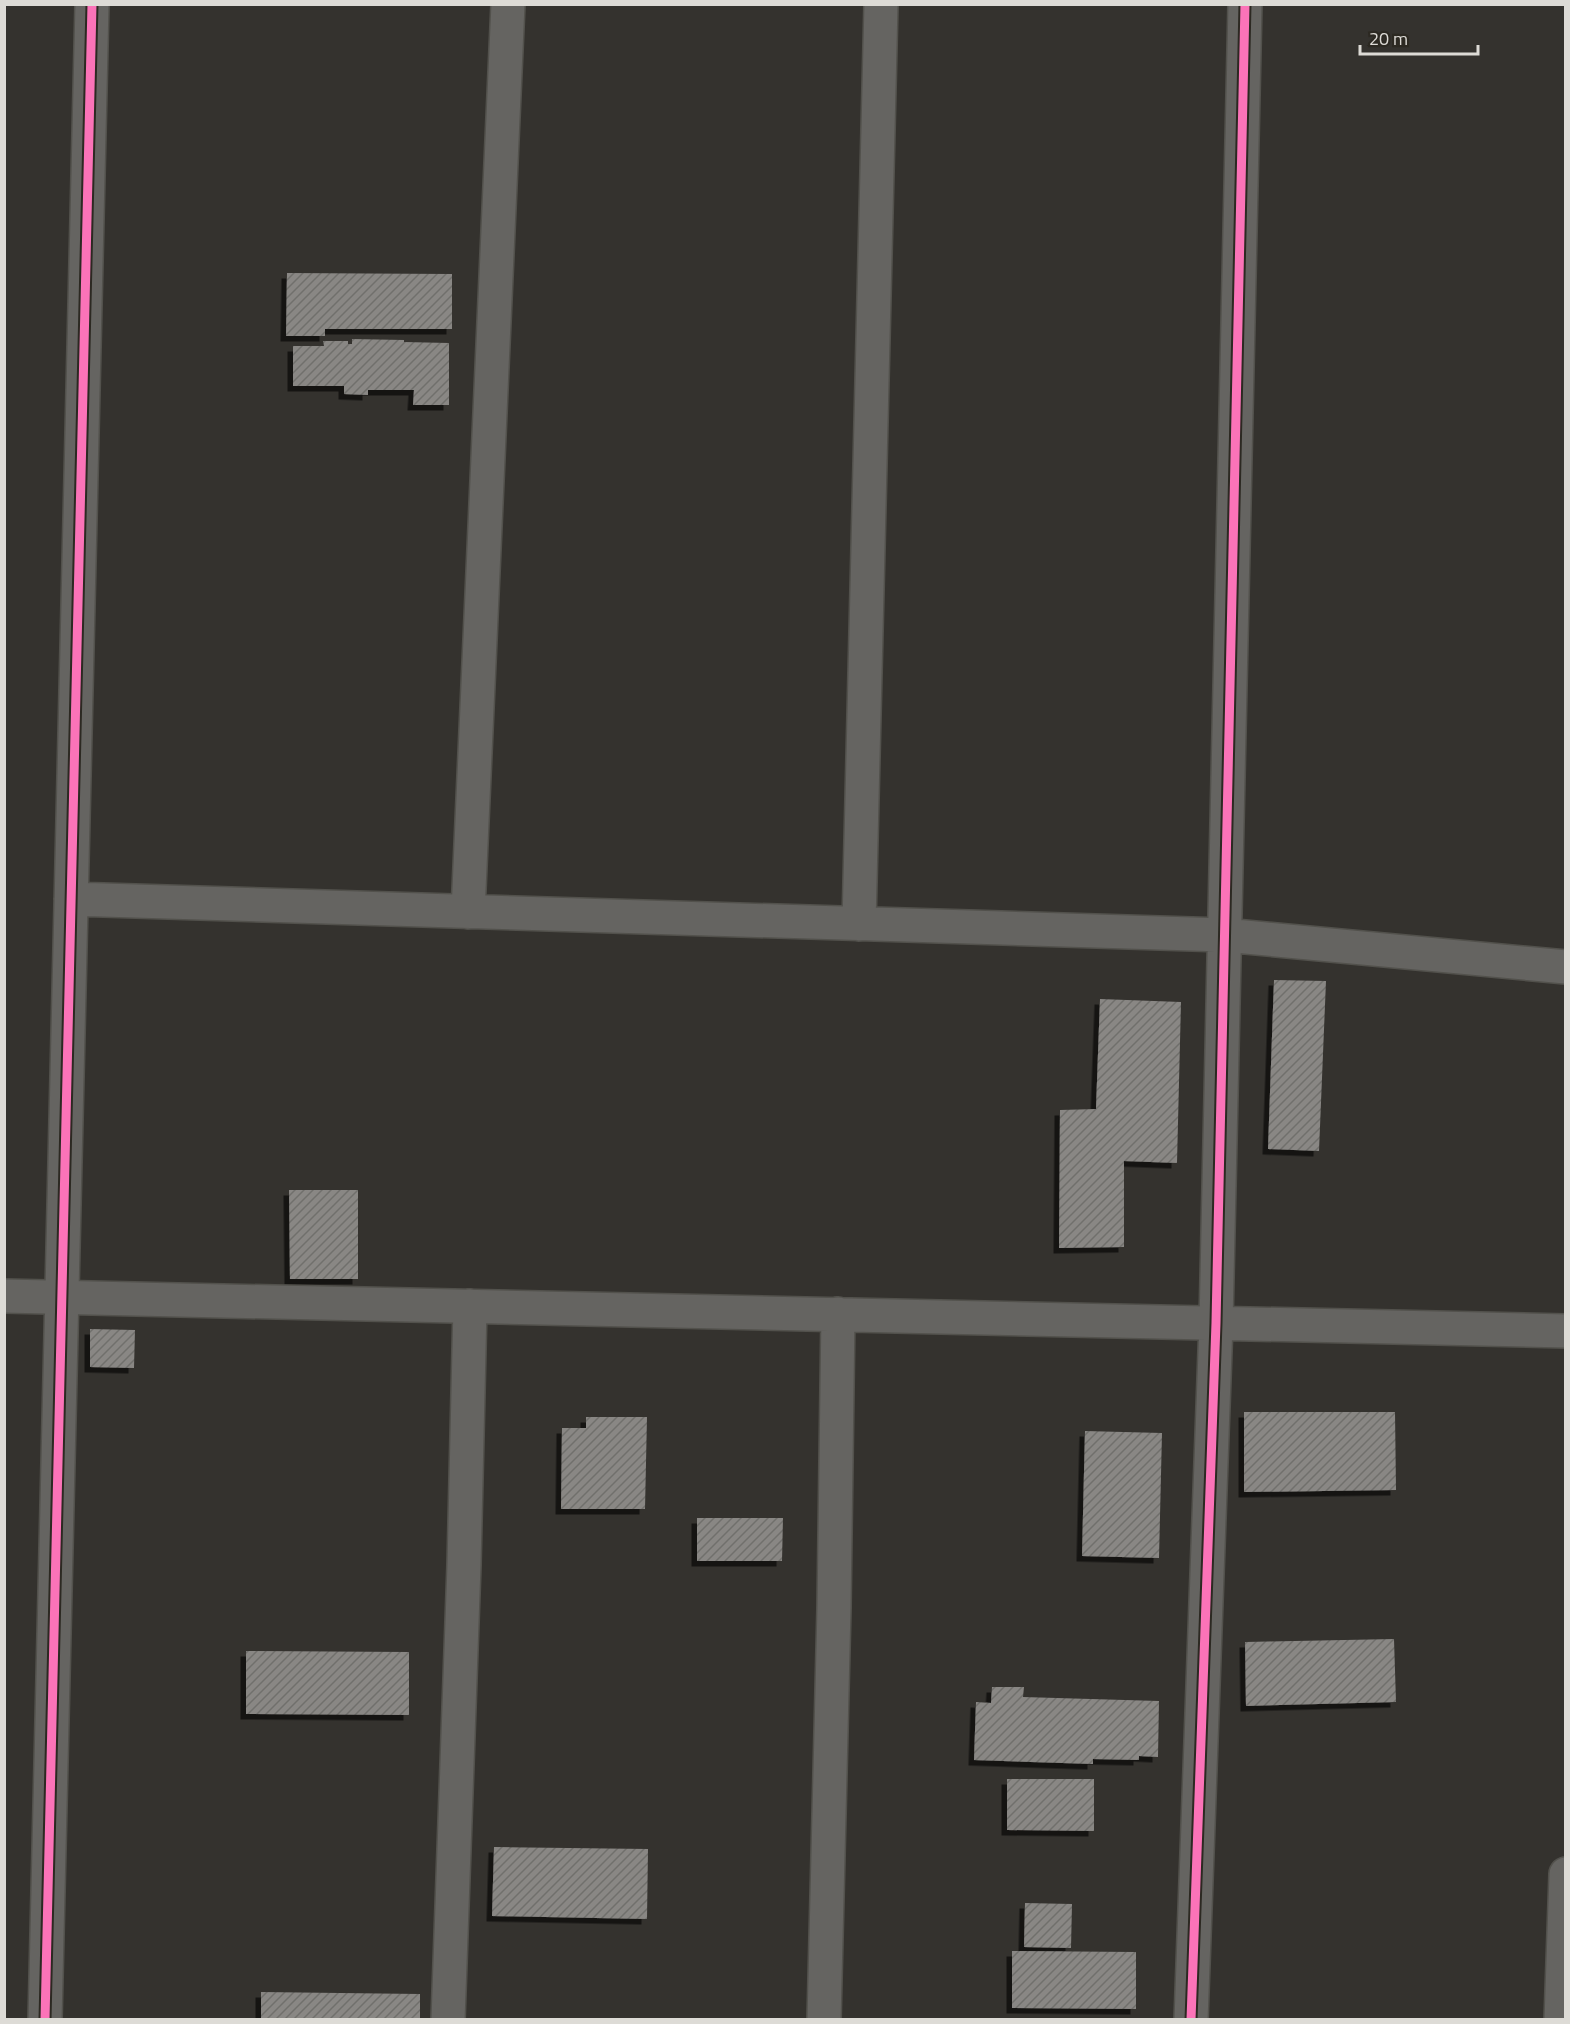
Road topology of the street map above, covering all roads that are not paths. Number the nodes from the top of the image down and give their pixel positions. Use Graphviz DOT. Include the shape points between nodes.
graph roads {
  1 [pos="92,4"];
  2 [pos="508,4"];
  3 [pos="881,4"];
  4 [pos="1245,4"];
  5 [pos="71,899"];
  6 [pos="468,912"];
  7 [pos="859,924"];
  8 [pos="1224,935"];
  9 [pos="1566,967"];
  10 [pos="4,1296"];
  11 [pos="62,1297"];
  12 [pos="470,1306"];
  13 [pos="838,1314"];
  14 [pos="1216,1323"];
  15 [pos="1566,1331"];
  16 [pos="1566,1874"];
  17 [pos="45,2019"];
  18 [pos="448,2019"];
  19 [pos="824,2019"];
  20 [pos="1191,2019"];
  21 [pos="1561,2019"];
  1 -- 5 [label="street"];
  2 -- 6 [label="street"];
  3 -- 7 [label="street"];
  4 -- 8 [label="street"];
  5 -- 6 [label="street"];
  5 -- 11 [label="street"];
  6 -- 7 [label="street"];
  7 -- 8 [label="street"];
  8 -- 9 [label="street"];
  8 -- 14 [label="street"];
  10 -- 11 [label="street"];
  11 -- 12 [label="street"];
  11 -- 17 [label="street"];
  12 -- 13 [label="street"];
  12 -- 18 [label="street"];
  13 -- 14 [label="street"];
  13 -- 19 [label="street"];
  14 -- 15 [label="street"];
  14 -- 20 [label="street"];
  16 -- 21 [label="street"];
}
